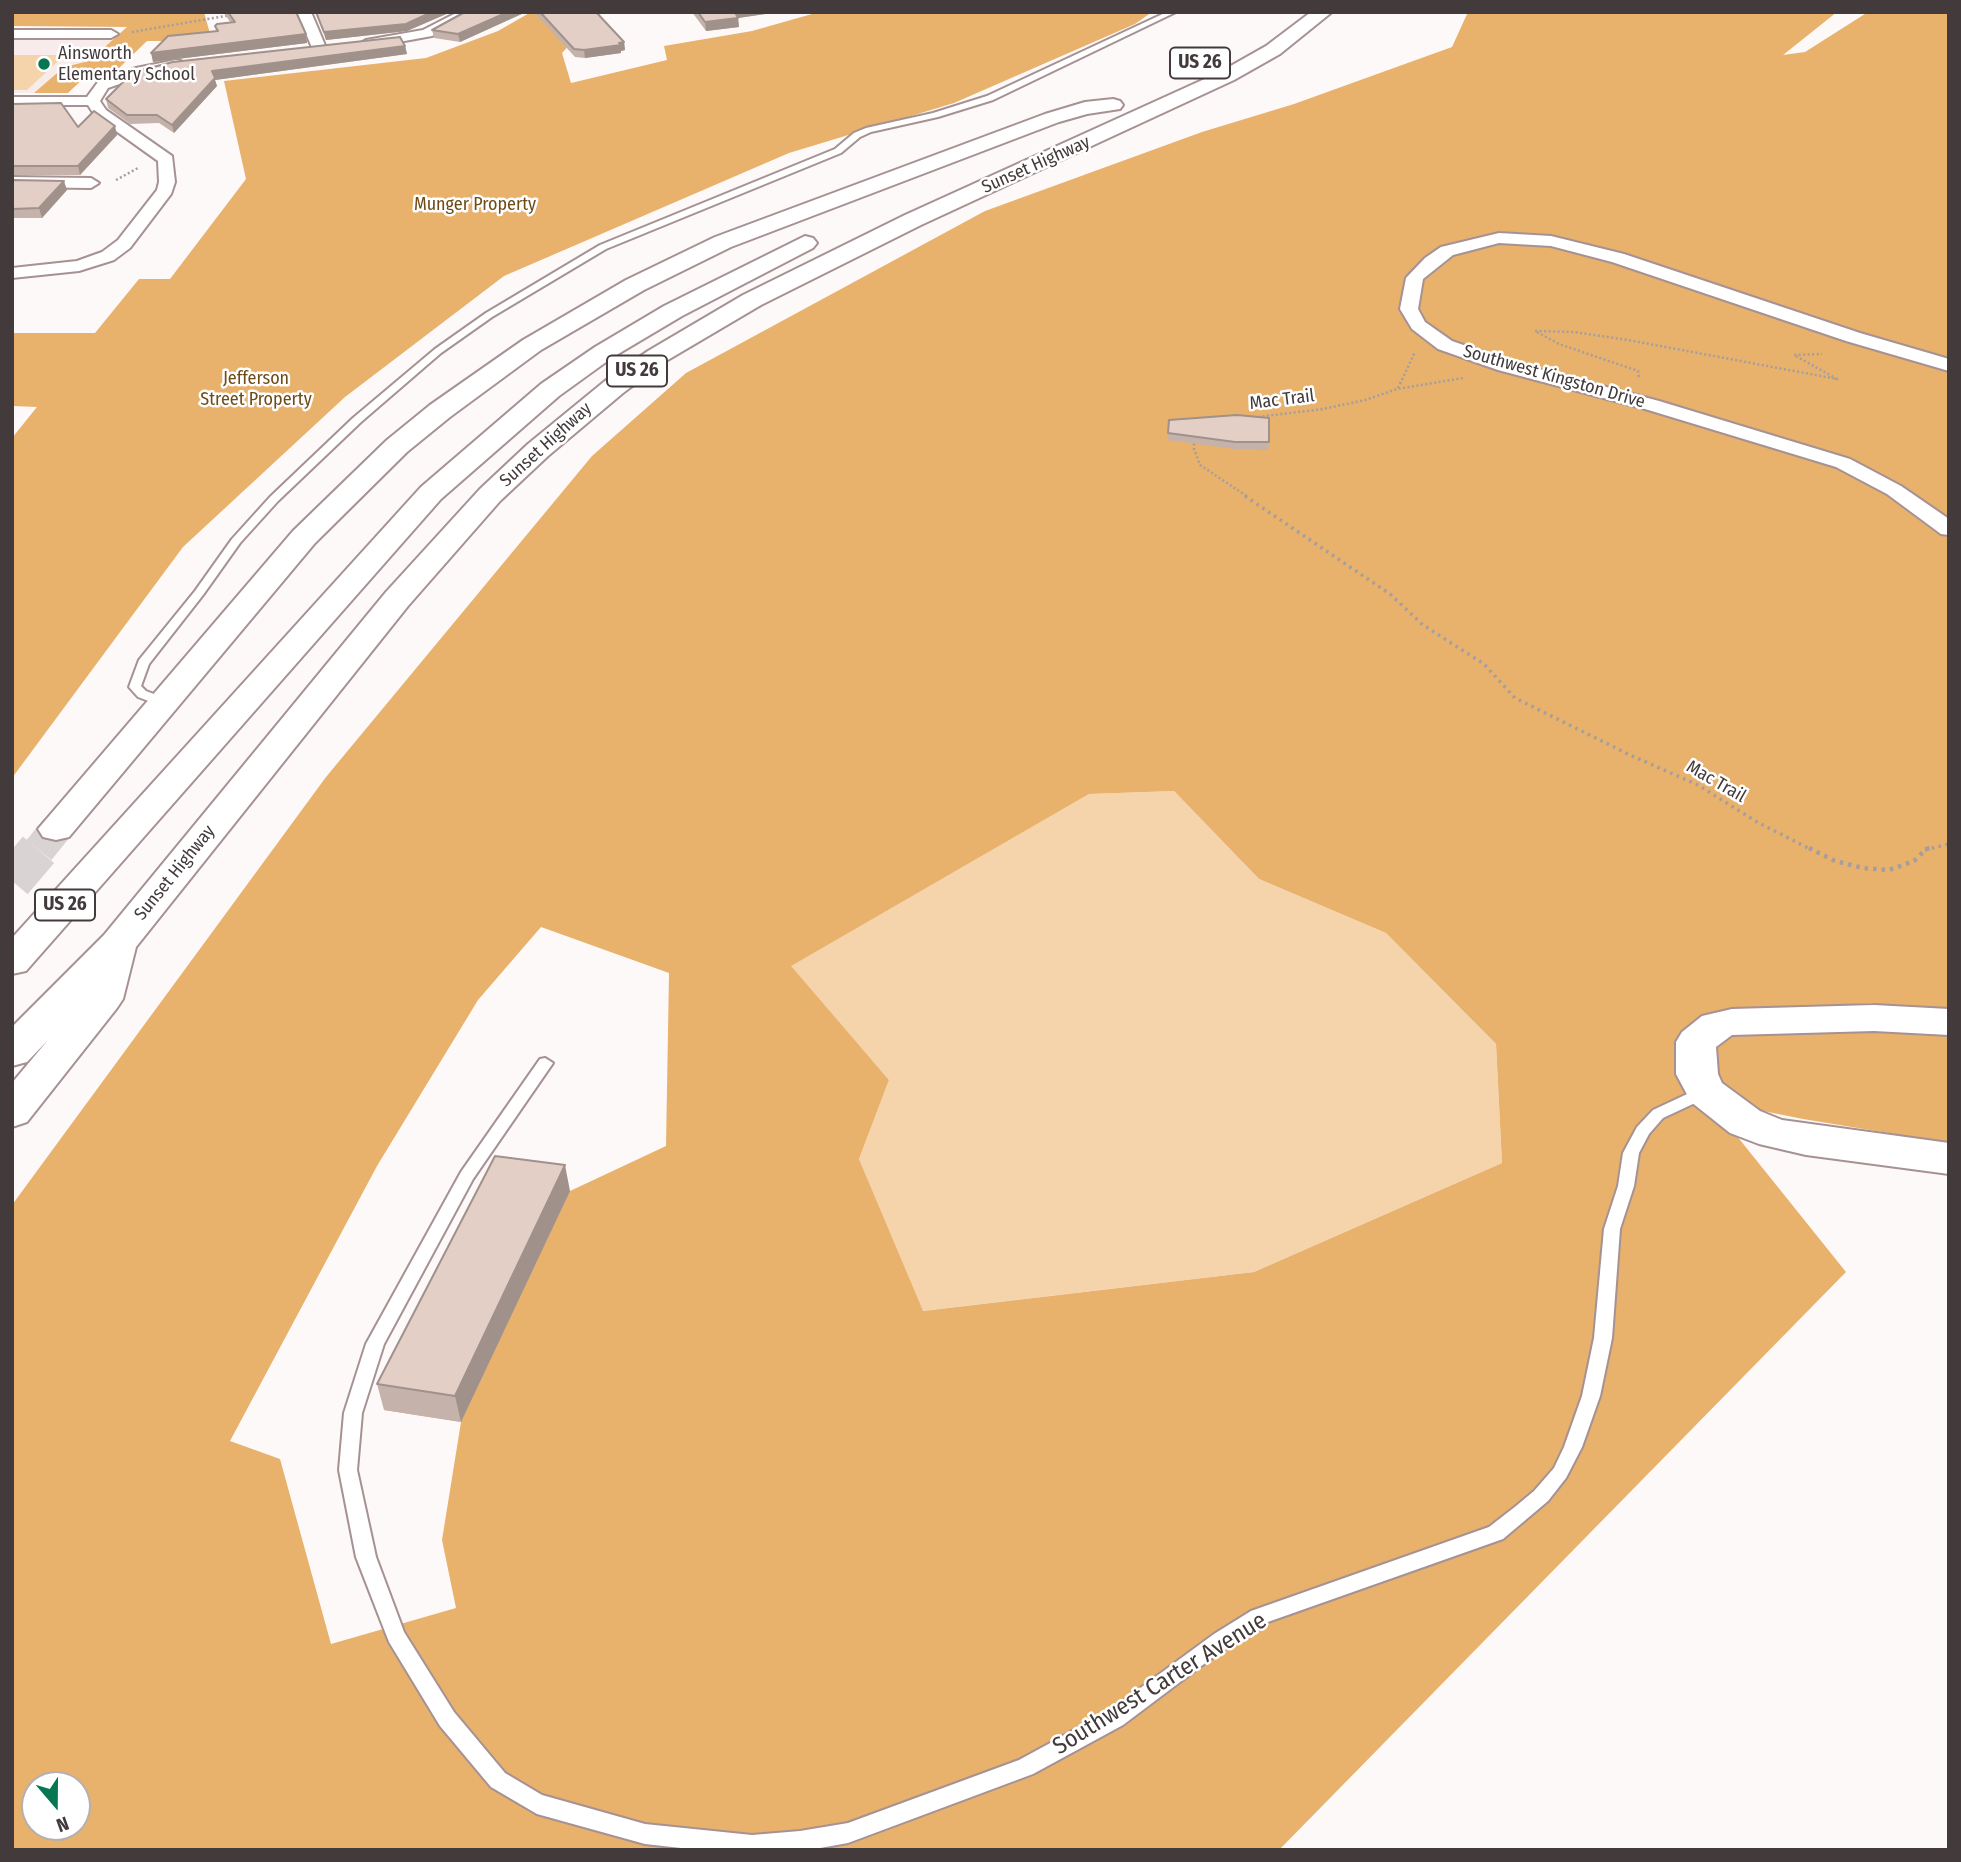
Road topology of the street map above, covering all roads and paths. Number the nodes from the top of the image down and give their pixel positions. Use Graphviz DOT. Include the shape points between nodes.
graph roads {
  1 [pos="304,12"];
  2 [pos="469,12"];
  3 [pos="1173,12"];
  4 [pos="1323,12"];
  5 [pos="233,15"];
  6 [pos="126,33"];
  7 [pos="12,34"];
  8 [pos="111,34"];
  9 [pos="186,63"];
  10 [pos="12,101"];
  11 [pos="93,101"];
  12 [pos="166,159"];
  13 [pos="12,182"];
  14 [pos="90,183"];
  15 [pos="12,273"];
  16 [pos="1433,338"];
  17 [pos="1826,354"];
  18 [pos="1949,365"];
  19 [pos="1472,376"];
  20 [pos="1397,389"];
  21 [pos="1591,389"];
  22 [pos="1243,419"];
  23 [pos="1201,431"];
  24 [pos="1949,529"];
  25 [pos="163,702"];
  26 [pos="56,829"];
  27 [pos="1949,844"];
  28 [pos="118,944"];
  29 [pos="12,962"];
  30 [pos="1949,1022"];
  31 [pos="12,1052"];
  32 [pos="545,1063"];
  33 [pos="1706,1092"];
  34 [pos="12,1112"];
  35 [pos="1949,1159"];
  1 -- 2 [label="street" via="314,50 418,35"];
  3 -- 25 [label="lane" via="990,97 869,130 838,151 653,225 604,247 489,315 438,351 357,420 236,541 139,670 138,691"];
  4 -- 28 [label="main road, Sunset Highway / US 26" via="1273,50 1227,76 751,300 614,387 490,495 406,589"];
  5 -- 6 [label="path"];
  7 -- 8 [label="street"];
  9 -- 11 [label="street" via="141,71 103,85"];
  10 -- 11 [label="street"];
  11 -- 12 [label="street" via="100,113"];
  12 -- 14 [label="path" via="135,169 122,179"];
  12 -- 15 [label="street" via="164,191 116,252 79,266"];
  13 -- 14 [label="street"];
  16 -- 18 [label="street, Southwest Kingston Drive" via="1409,309 1415,278 1447,250 1511,237 1596,251"];
  16 -- 20 [label="path" via="1415,351"];
  16 -- 21 [label="street, Southwest Kingston Drive" via="1493,362"];
  17 -- 21 [label="path" via="1794,355 1837,379 1628,340 1535,331 1638,372 1640,383"];
  19 -- 20 [label="path, Mac Trail"];
  20 -- 22 [label="path, Mac Trail" via="1323,409"];
  21 -- 24 [label="street, Southwest Kingston Drive" via="1843,463 1894,490"];
  23 -- 27 [label="path, Mac Trail" via="1194,437 1200,465 1390,594 1423,625 1484,664 1515,698 1698,785 1757,822 1835,861 1889,870 1914,862 1926,849"];
  25 -- 26 [label="main road"];
  25 -- 29 [label="main road, Sunset Highway / US 26" via="304,537 352,488 439,411 582,313 771,222 1052,118 1119,102 731,280 604,352 550,390 431,493"];
  28 -- 31 [label="main road, Sunset Highway / US 26"];
  28 -- 34 [label="main road" via="103,999"];
  30 -- 33 [label="main road" via="1874,1018 1716,1026 1696,1042 1697,1074"];
  32 -- 33 [label="lane, Southwest Carter Avenue" via="467,1176 375,1345 353,1413 348,1470 366,1557 396,1636 447,1719 498,1780 537,1804 645,1834 751,1845 848,1833 1026,1767 1116,1717 1258,1617 1496,1533 1523,1512 1560,1473 1591,1396 1603,1338 1612,1229 1631,1153 1658,1114"];
  33 -- 35 [label="main road" via="1745,1122 1774,1133"];
}
